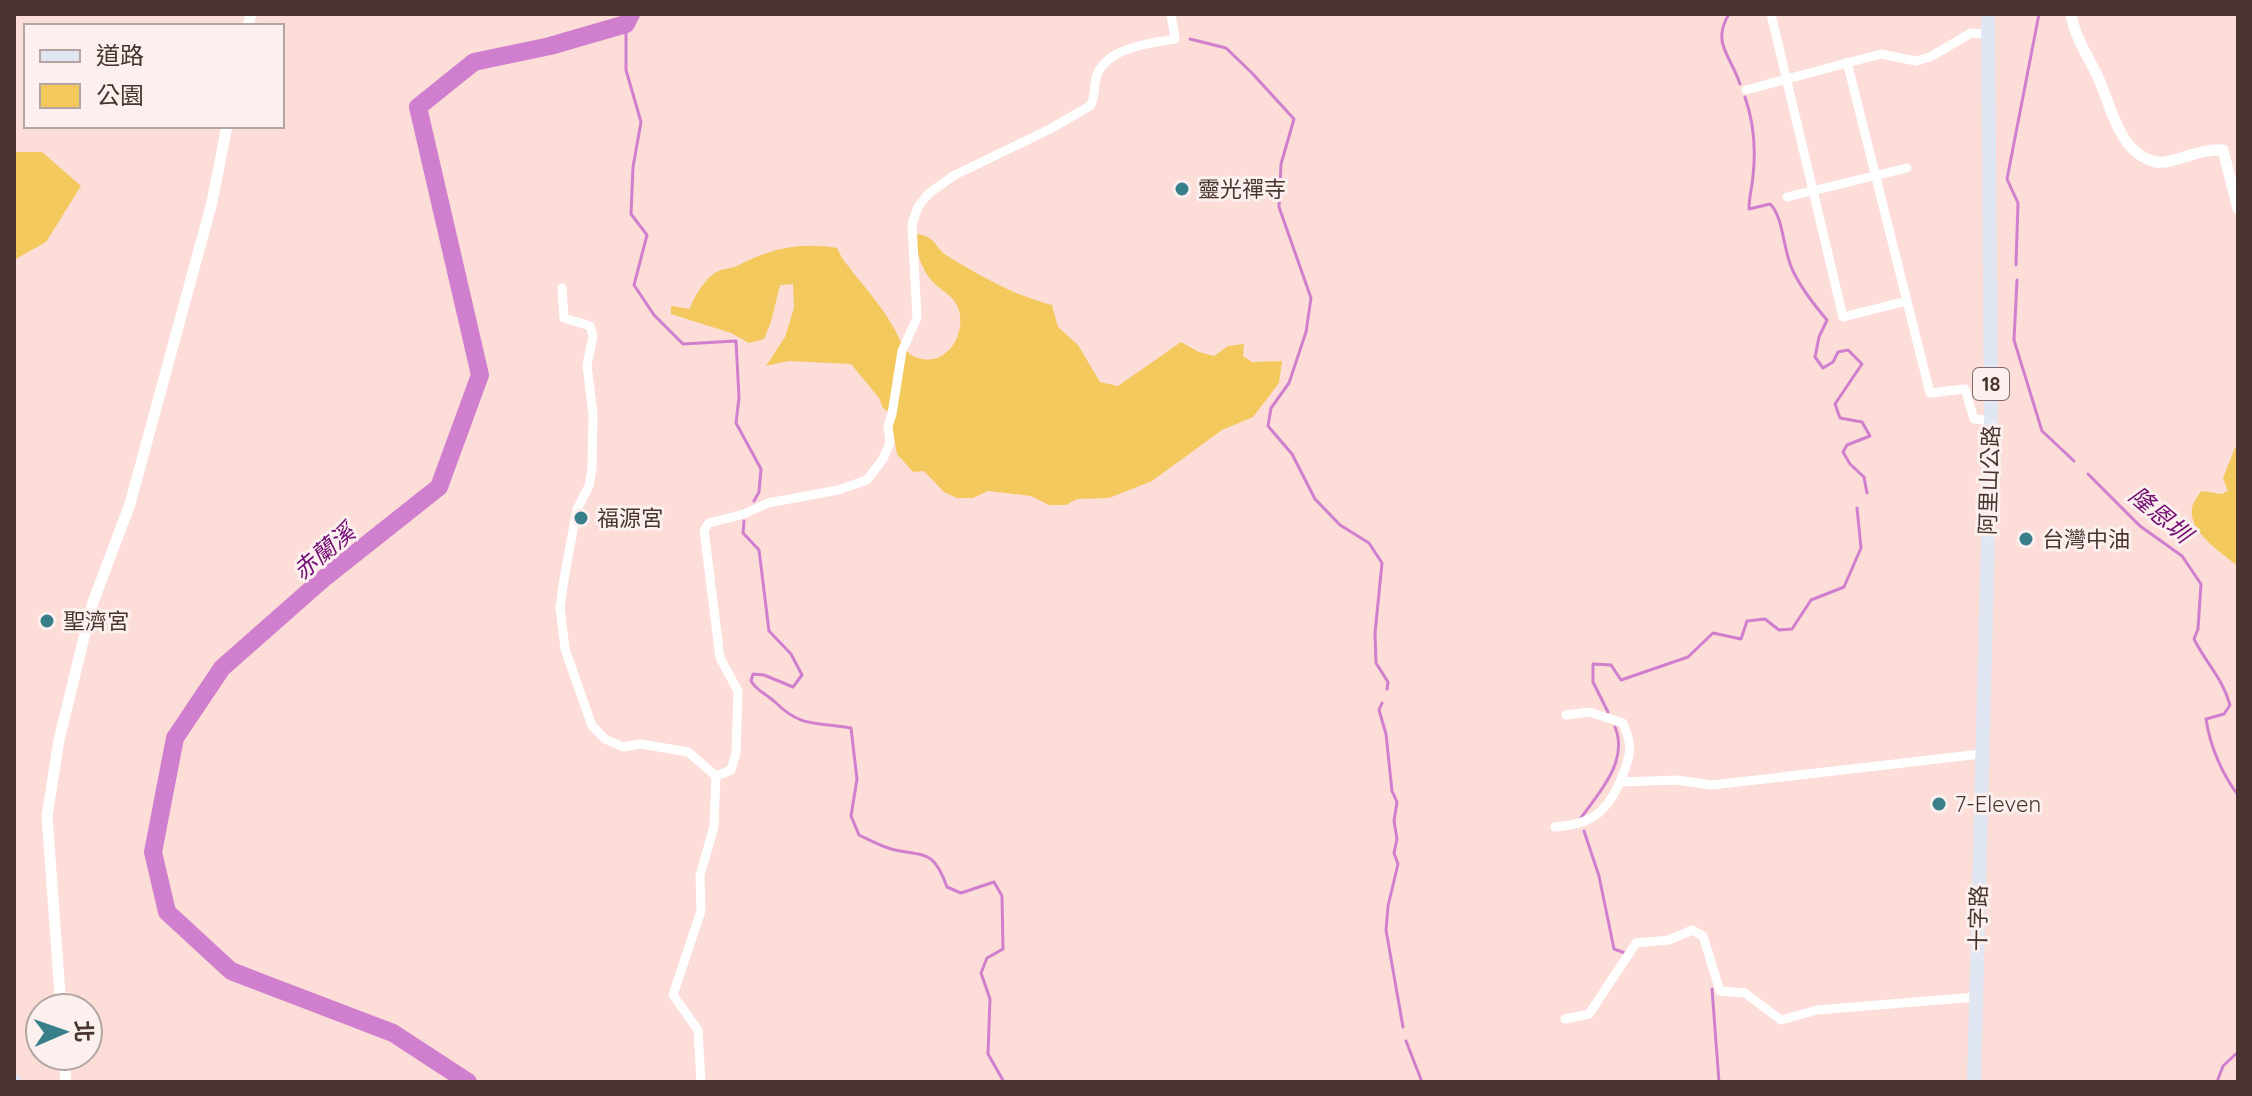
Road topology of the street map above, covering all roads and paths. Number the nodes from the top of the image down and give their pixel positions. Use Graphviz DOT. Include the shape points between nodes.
graph roads {
  1 [pos="1171,14"];
  2 [pos="1771,14"];
  3 [pos="1988,14"];
  4 [pos="2071,14"];
  5 [pos="1988,34"];
  6 [pos="1847,62"];
  7 [pos="1786,81"];
  8 [pos="1746,90"];
  9 [pos="227,128"];
  10 [pos="1907,168"];
  11 [pos="1875,176"];
  12 [pos="1813,191"];
  13 [pos="1787,197"];
  14 [pos="2238,209"];
  15 [pos="562,288"];
  16 [pos="1907,301"];
  17 [pos="1991,420"];
  18 [pos="1566,715"];
  19 [pos="1981,754"];
  20 [pos="716,776"];
  21 [pos="1620,782"];
  22 [pos="1555,827"];
  23 [pos="60,992"];
  24 [pos="1976,997"];
  25 [pos="1565,1019"];
  26 [pos="701,1082"];
  27 [pos="1974,1082"];
  1 -- 20 [label="street" via="1175,39 1141,44 1104,62 1090,106 953,176 918,207 912,224 917,318 902,351 888,426 890,443 867,480 768,503 709,523 704,530 720,658 738,691 736,753 731,770"];
  2 -- 7 [label="street"];
  3 -- 5 [label="main road, 阿里山公路 / 18"];
  4 -- 14 [label="street" via="2078,41 2130,145 2159,163 2197,151 2223,150"];
  5 -- 6 [label="street" via="1971,33 1916,61 1881,54"];
  5 -- 17 [label="main road, 阿里山公路 / 18"];
  6 -- 7 [label="street"];
  6 -- 11 [label="street"];
  7 -- 8 [label="street"];
  7 -- 12 [label="street"];
  9 -- 23 [label="street" via="201,246 130,504 92,605 59,740 47,816"];
  10 -- 11 [label="street"];
  11 -- 12 [label="street"];
  11 -- 16 [label="street"];
  12 -- 13 [label="street"];
  12 -- 16 [label="street" via="1843,317"];
  15 -- 20 [label="street" via="564,318 590,326 593,336 587,365 592,469 577,509 565,573 560,607 565,649 592,726 605,739 623,747 641,744 688,752"];
  16 -- 17 [label="street" via="1930,393 1965,389 1974,419"];
  17 -- 19 [label="main road, 阿里山公路 / 18"];
  18 -- 21 [label="street" via="1589,712 1623,723 1630,756"];
  19 -- 21 [label="street" via="1712,785"];
  19 -- 24 [label="main road, 十字路 / 18"];
  20 -- 26 [label="street" via="714,827 700,875 701,911 673,995 698,1030"];
  21 -- 22 [label="street" via="1610,805 1593,818"];
  24 -- 25 [label="street" via="1817,1010 1781,1020 1745,993 1720,991 1703,936 1692,930 1669,940 1636,943 1589,1014"];
  24 -- 27 [label="main road, 十字路 / 18"];
}
